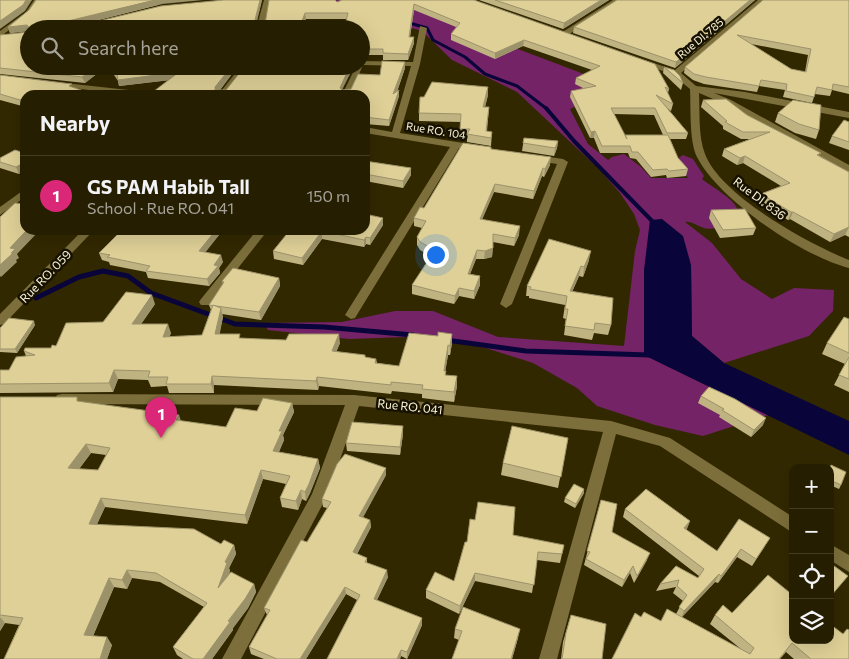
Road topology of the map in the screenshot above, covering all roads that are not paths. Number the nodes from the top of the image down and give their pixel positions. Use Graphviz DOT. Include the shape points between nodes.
graph roads {
  1 [pos="37,0"];
  2 [pos="267,0"];
  3 [pos="618,0"];
  4 [pos="762,0"];
  5 [pos="262,20"];
  6 [pos="423,28"];
  7 [pos="556,30"];
  8 [pos="565,34"];
  9 [pos="0,36"];
  10 [pos="10,37"];
  11 [pos="574,37"];
  12 [pos="629,57"];
  13 [pos="370,64"];
  14 [pos="416,64"];
  15 [pos="676,73"];
  16 [pos="238,75"];
  17 [pos="356,75"];
  18 [pos="49,83"];
  19 [pos="694,88"];
  20 [pos="106,90"];
  21 [pos="226,90"];
  22 [pos="348,90"];
  23 [pos="849,114"];
  24 [pos="370,131"];
  25 [pos="394,135"];
  26 [pos="456,145"];
  27 [pos="485,150"];
  28 [pos="524,156"];
  29 [pos="849,169"];
  30 [pos="20,196"];
  31 [pos="0,212"];
  32 [pos="84,235"];
  33 [pos="259,235"];
  34 [pos="849,264"];
  35 [pos="205,302"];
  36 [pos="506,304"];
  37 [pos="351,314"];
  38 [pos="0,321"];
  39 [pos="49,399"];
  40 [pos="354,400"];
  41 [pos="611,427"];
  42 [pos="789,523"];
  43 [pos="834,554"];
  44 [pos="849,564"];
  45 [pos="231,659"];
  46 [pos="548,659"];
  1 -- 9 [label="street" via="28,13"];
  2 -- 5 [label="street"];
  3 -- 8 [label="street"];
  4 -- 15 [label="street, Rue DI. 785"];
  6 -- 14 [label="street"];
  7 -- 8 [label="street"];
  8 -- 11 [label="street"];
  9 -- 10 [label="street"];
  12 -- 15 [label="street"];
  13 -- 14 [label="street"];
  14 -- 25 [label="street"];
  15 -- 19 [label="street"];
  16 -- 21 [label="street"];
  17 -- 22 [label="street"];
  18 -- 20 [label="street"];
  19 -- 23 [label="street"];
  19 -- 29 [label="street" via="728,102"];
  19 -- 34 [label="street, Rue DI. 836" via="700,154 722,184 773,225 831,258"];
  24 -- 25 [label="street, Rue RO. 104"];
  25 -- 26 [label="street, Rue RO. 104"];
  26 -- 27 [label="street, Rue RO. 104"];
  26 -- 37 [label="street"];
  28 -- 36 [label="street" via="563,162"];
  30 -- 31 [label="street"];
  32 -- 38 [label="street, Rue RO. 059"];
  33 -- 35 [label="street"];
  39 -- 40 [label="street, Rue RO. 041"];
  40 -- 41 [label="street, Rue RO. 041"];
  40 -- 45 [label="street" via="319,496"];
  41 -- 42 [label="street, Rue RO. 041" via="665,442"];
  41 -- 46 [label="street"];
  43 -- 44 [label="street"];
}
